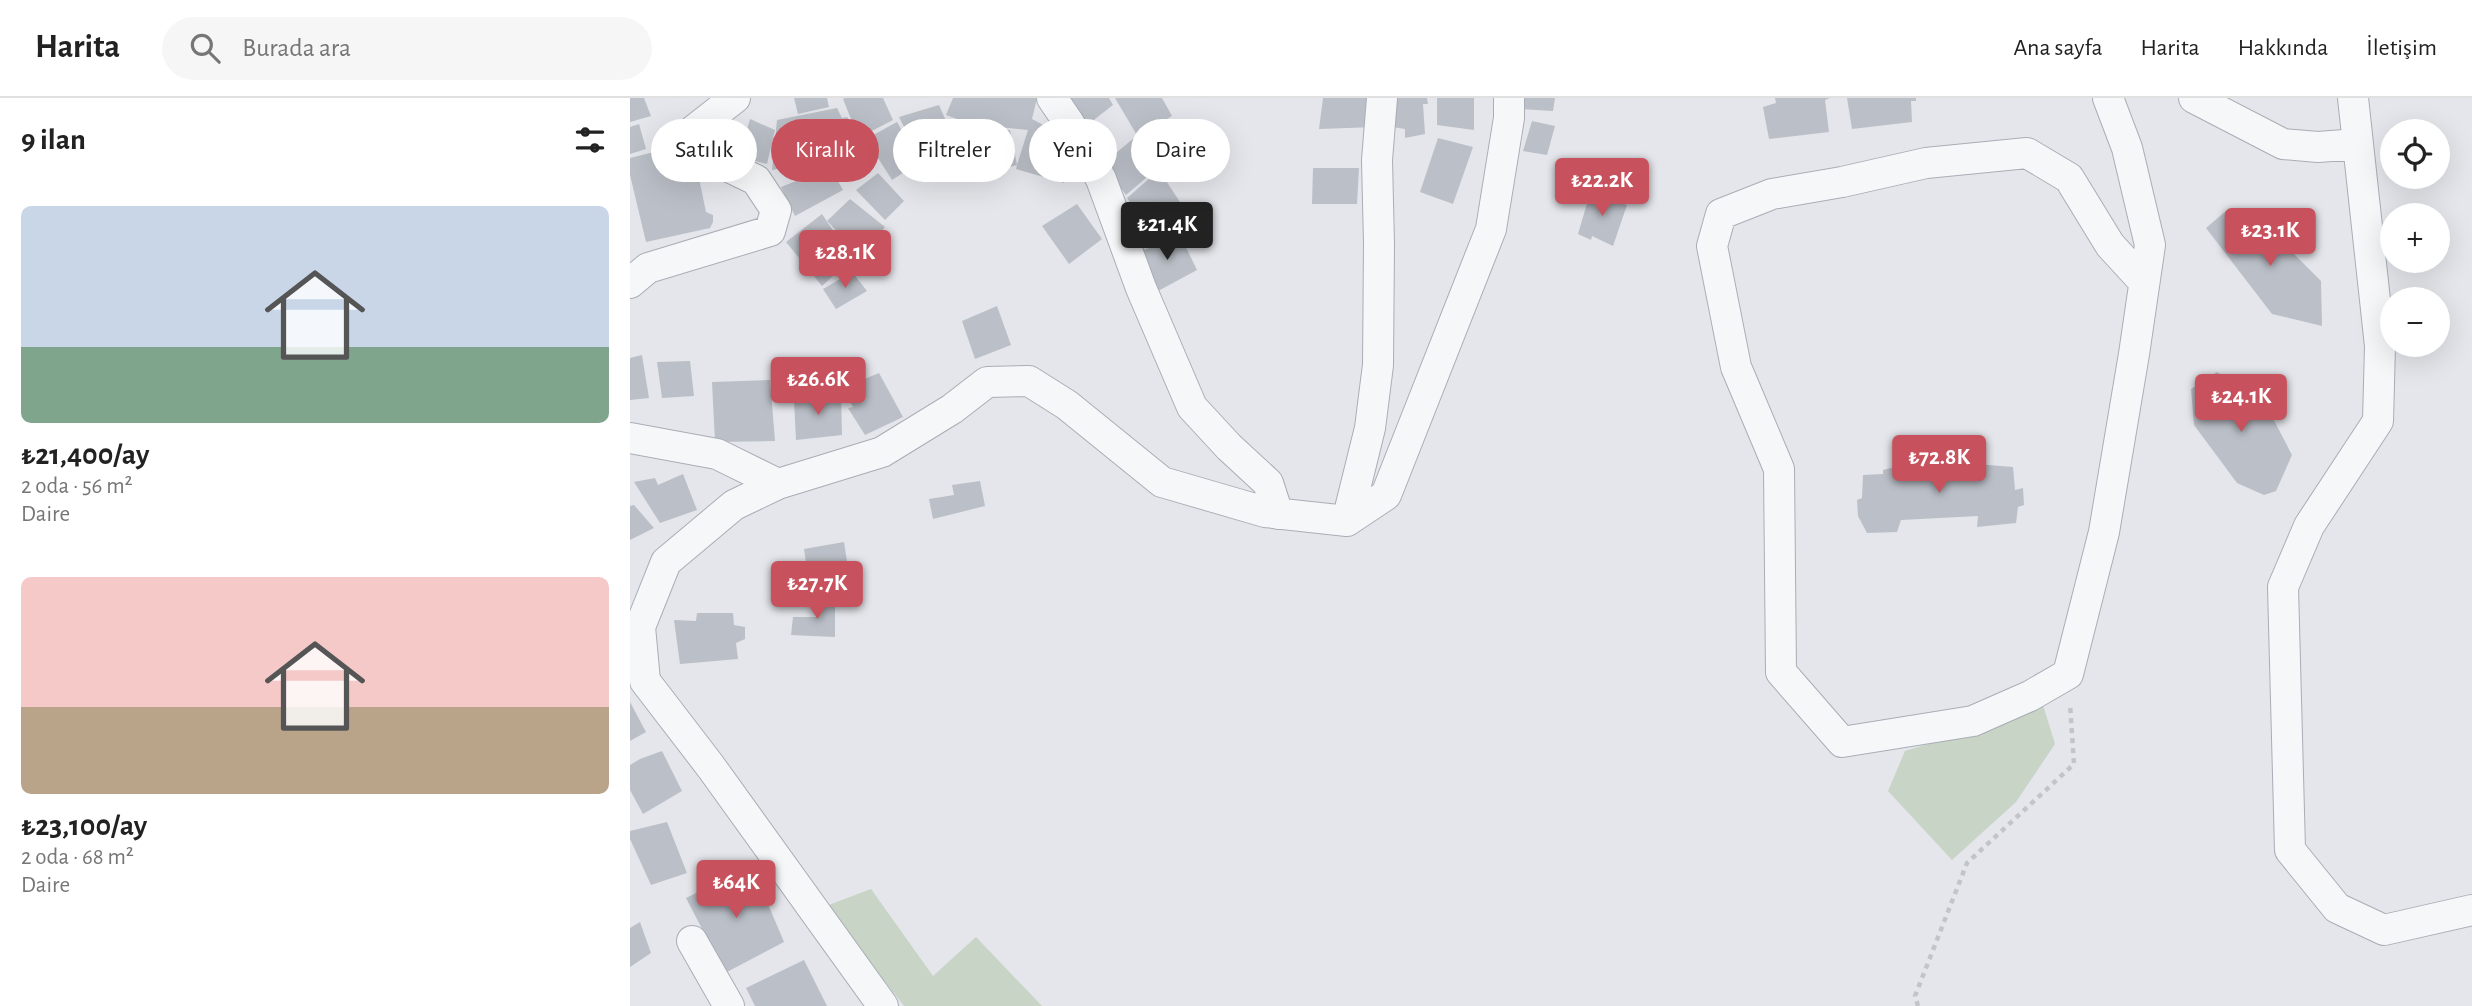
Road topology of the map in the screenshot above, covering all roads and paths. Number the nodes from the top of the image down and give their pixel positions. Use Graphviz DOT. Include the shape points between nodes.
graph roads {
  1 [pos="735,98"];
  2 [pos="1052,98"];
  3 [pos="1382,98"];
  4 [pos="1509,98"];
  5 [pos="2108,98"];
  6 [pos="2194,98"];
  7 [pos="2353,98"];
  8 [pos="2358,144"];
  9 [pos="2144,282"];
  10 [pos="630,283"];
  11 [pos="630,438"];
  12 [pos="778,484"];
  13 [pos="1278,514"];
  14 [pos="1346,522"];
  15 [pos="2068,674"];
  16 [pos="2472,910"];
  17 [pos="692,941"];
  18 [pos="729,1006"];
  19 [pos="883,1006"];
  20 [pos="1919,1006"];
  1 -- 10 [label="street" via="694,130 698,152 756,180 776,209 770,231 648,268"];
  2 -- 13 [label="street" via="1101,179 1192,407 1268,484"];
  3 -- 14 [label="street" via="1377,160 1378,365 1370,428"];
  4 -- 14 [label="street" via="1491,229 1386,495"];
  5 -- 9 [label="street" via="2127,148 2150,245"];
  6 -- 8 [label="street" via="2284,144"];
  7 -- 8 [label="street"];
  8 -- 16 [label="street" via="2380,346 2378,421 2309,526 2283,587 2290,850 2337,908 2384,930"];
  9 -- 15 [label="street" via="2104,532"];
  9 -- 15 [label="street" via="2110,246 2068,178 2027,153 1926,163 1772,194 1721,214 1713,246 1736,367 1779,469 1781,672 1842,742 1973,721"];
  11 -- 12 [label="street" via="718,454"];
  12 -- 13 [label="street" via="882,452 987,382 1030,381 1162,482"];
  12 -- 19 [label="street" via="734,505 666,562 640,627 645,681"];
  13 -- 14 [label="street"];
  15 -- 20 [label="path" via="2074,764 1967,863 1915,996"];
  17 -- 18 [label="street"];
}
